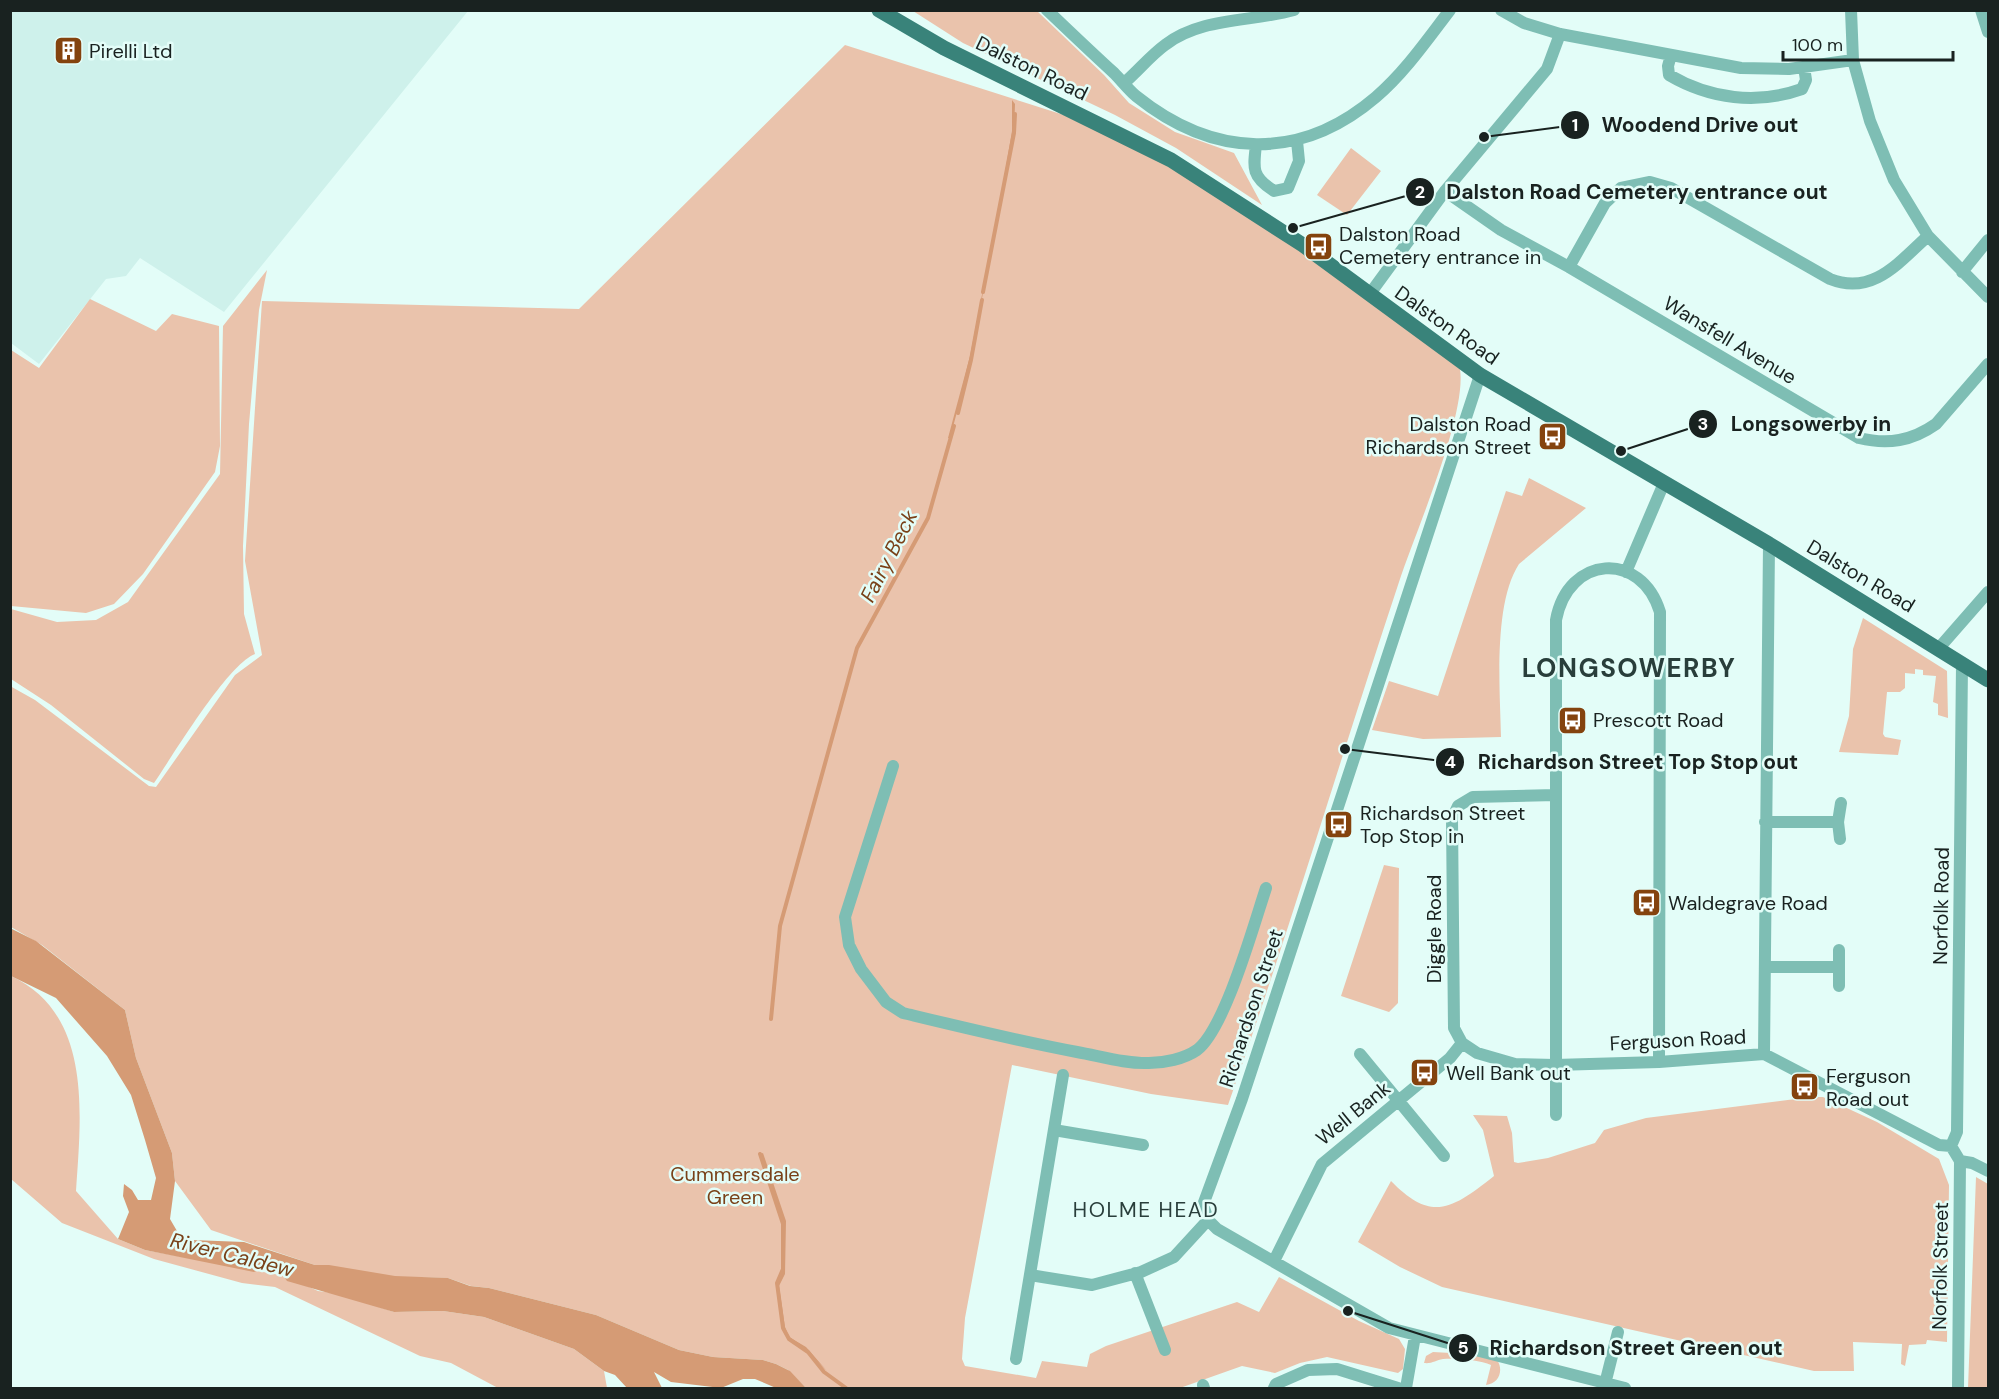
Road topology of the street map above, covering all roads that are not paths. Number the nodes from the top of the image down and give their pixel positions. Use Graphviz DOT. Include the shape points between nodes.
graph roads {
  1 [pos="879,10"];
  2 [pos="1047,10"];
  3 [pos="1294,10"];
  4 [pos="1450,10"];
  5 [pos="1501,10"];
  6 [pos="1851,10"];
  7 [pos="1981,10"];
  8 [pos="1989,32"];
  9 [pos="1560,34"];
  10 [pos="1671,55"];
  11 [pos="1853,60"];
  12 [pos="1804,67"];
  13 [pos="1124,83"];
  14 [pos="1297,141"];
  15 [pos="1256,145"];
  16 [pos="1445,190"];
  17 [pos="1928,236"];
  18 [pos="1989,240"];
  19 [pos="1569,267"];
  20 [pos="1962,272"];
  21 [pos="1370,295"];
  22 [pos="1989,297"];
  23 [pos="1989,364"];
  24 [pos="1480,375"];
  25 [pos="1664,483"];
  26 [pos="1769,544"];
  27 [pos="1626,572"];
  28 [pos="1989,592"];
  29 [pos="1939,648"];
  30 [pos="1962,665"];
  31 [pos="1989,680"];
  32 [pos="893,766"];
  33 [pos="1556,795"];
  34 [pos="1841,803"];
  35 [pos="1765,822"];
  36 [pos="1838,822"];
  37 [pos="1840,839"];
  38 [pos="1266,888"];
  39 [pos="1839,950"];
  40 [pos="1766,967"];
  41 [pos="1839,967"];
  42 [pos="1839,986"];
  43 [pos="1462,1043"];
  44 [pos="1360,1054"];
  45 [pos="1764,1054"];
  46 [pos="1659,1062"];
  47 [pos="1555,1065"];
  48 [pos="1062,1075"];
  49 [pos="1400,1100"];
  50 [pos="1556,1115"];
  51 [pos="1053,1130"];
  52 [pos="1143,1145"];
  53 [pos="1951,1146"];
  54 [pos="1444,1156"];
  55 [pos="1960,1161"];
  56 [pos="1989,1171"];
  57 [pos="1208,1220"];
  58 [pos="1274,1261"];
  59 [pos="1136,1273"];
  60 [pos="1030,1275"];
  61 [pos="1618,1332"];
  62 [pos="1415,1336"];
  63 [pos="1165,1350"];
  64 [pos="1016,1359"];
  65 [pos="1605,1384"];
  66 [pos="1274,1389"];
  67 [pos="1398,1389"];
  68 [pos="1406,1389"];
  69 [pos="1624,1389"];
  70 [pos="1958,1389"];
  1 -- 21 [label="main road, Dalston Road" via="944,48 1172,160 1279,228"];
  2 -- 13 [label="street"];
  3 -- 13 [label="street" via="1190,32 1166,44"];
  4 -- 14 [label="street" via="1404,70 1376,97 1345,120"];
  5 -- 9 [label="street"];
  6 -- 11 [label="street"];
  7 -- 8 [label="street"];
  9 -- 10 [label="street"];
  9 -- 16 [label="street" via="1547,69"];
  10 -- 12 [label="street" via="1741,68"];
  10 -- 12 [label="street" via="1669,75 1717,95 1741,99 1802,89 1806,80"];
  11 -- 12 [label="street"];
  11 -- 17 [label="street" via="1870,121 1894,180"];
  13 -- 15 [label="street" via="1166,116 1209,138"];
  14 -- 15 [label="street"];
  14 -- 15 [label="street" via="1299,161 1288,188 1274,191 1255,175"];
  16 -- 19 [label="street, Wansfell Avenue" via="1501,230"];
  16 -- 21 [label="street"];
  17 -- 19 [label="street" via="1881,277 1863,284 1845,284 1671,188 1640,183 1621,188 1605,203"];
  17 -- 20 [label="street"];
  18 -- 20 [label="street"];
  19 -- 23 [label="street, Wansfell Avenue" via="1849,433 1874,442 1902,441 1936,424"];
  20 -- 22 [label="street"];
  21 -- 24 [label="main road, Dalston Road"];
  24 -- 25 [label="main road, Dalston Road"];
  24 -- 57 [label="street, Richardson Street" via="1242,1099 1203,1201"];
  25 -- 26 [label="main road, Dalston Road"];
  25 -- 27 [label="street"];
  26 -- 29 [label="main road, Dalston Road"];
  26 -- 35 [label="street"];
  27 -- 33 [label="street" via="1592,570 1575,580 1561,598 1556,620"];
  27 -- 46 [label="street" via="1650,589 1658,603 1661,621"];
  28 -- 29 [label="street"];
  29 -- 30 [label="main road, Dalston Road"];
  30 -- 31 [label="main road, Dalston Road"];
  30 -- 53 [label="street, Norfolk Road" via="1957,1132"];
  32 -- 38 [label="street" via="845,917 849,945 861,969 886,1002 903,1013 1128,1062 1150,1064 1181,1058 1198,1049 1220,1016"];
  33 -- 43 [label="street, Diggle Road" via="1473,797 1458,807 1452,819 1454,1028"];
  33 -- 47 [label="street"];
  34 -- 36 [label="street"];
  35 -- 36 [label="street"];
  35 -- 40 [label="street"];
  36 -- 37 [label="street"];
  39 -- 41 [label="street"];
  40 -- 41 [label="street"];
  40 -- 45 [label="street"];
  41 -- 42 [label="street"];
  43 -- 47 [label="street, Ferguson Road" via="1497,1061"];
  43 -- 49 [label="street, Well Bank"];
  44 -- 49 [label="street"];
  45 -- 46 [label="street, Ferguson Road"];
  45 -- 53 [label="street, Ferguson Road" via="1939,1145"];
  46 -- 47 [label="street, Ferguson Road"];
  47 -- 50 [label="street"];
  48 -- 51 [label="street"];
  49 -- 54 [label="street"];
  49 -- 58 [label="street, Well Bank" via="1322,1164"];
  51 -- 52 [label="street"];
  51 -- 60 [label="street"];
  53 -- 55 [label="street"];
  55 -- 56 [label="street"];
  55 -- 70 [label="street, Norfolk Street"];
  57 -- 58 [label="street"];
  57 -- 59 [label="street" via="1174,1257"];
  58 -- 62 [label="street" via="1389,1328"];
  59 -- 60 [label="street" via="1092,1285"];
  59 -- 63 [label="street"];
  60 -- 64 [label="street"];
  61 -- 65 [label="street"];
  62 -- 65 [label="street"];
  62 -- 68 [label="street"];
  65 -- 69 [label="street"];
  66 -- 67 [label="street" via="1276,1384 1308,1370 1337,1370"];
}
